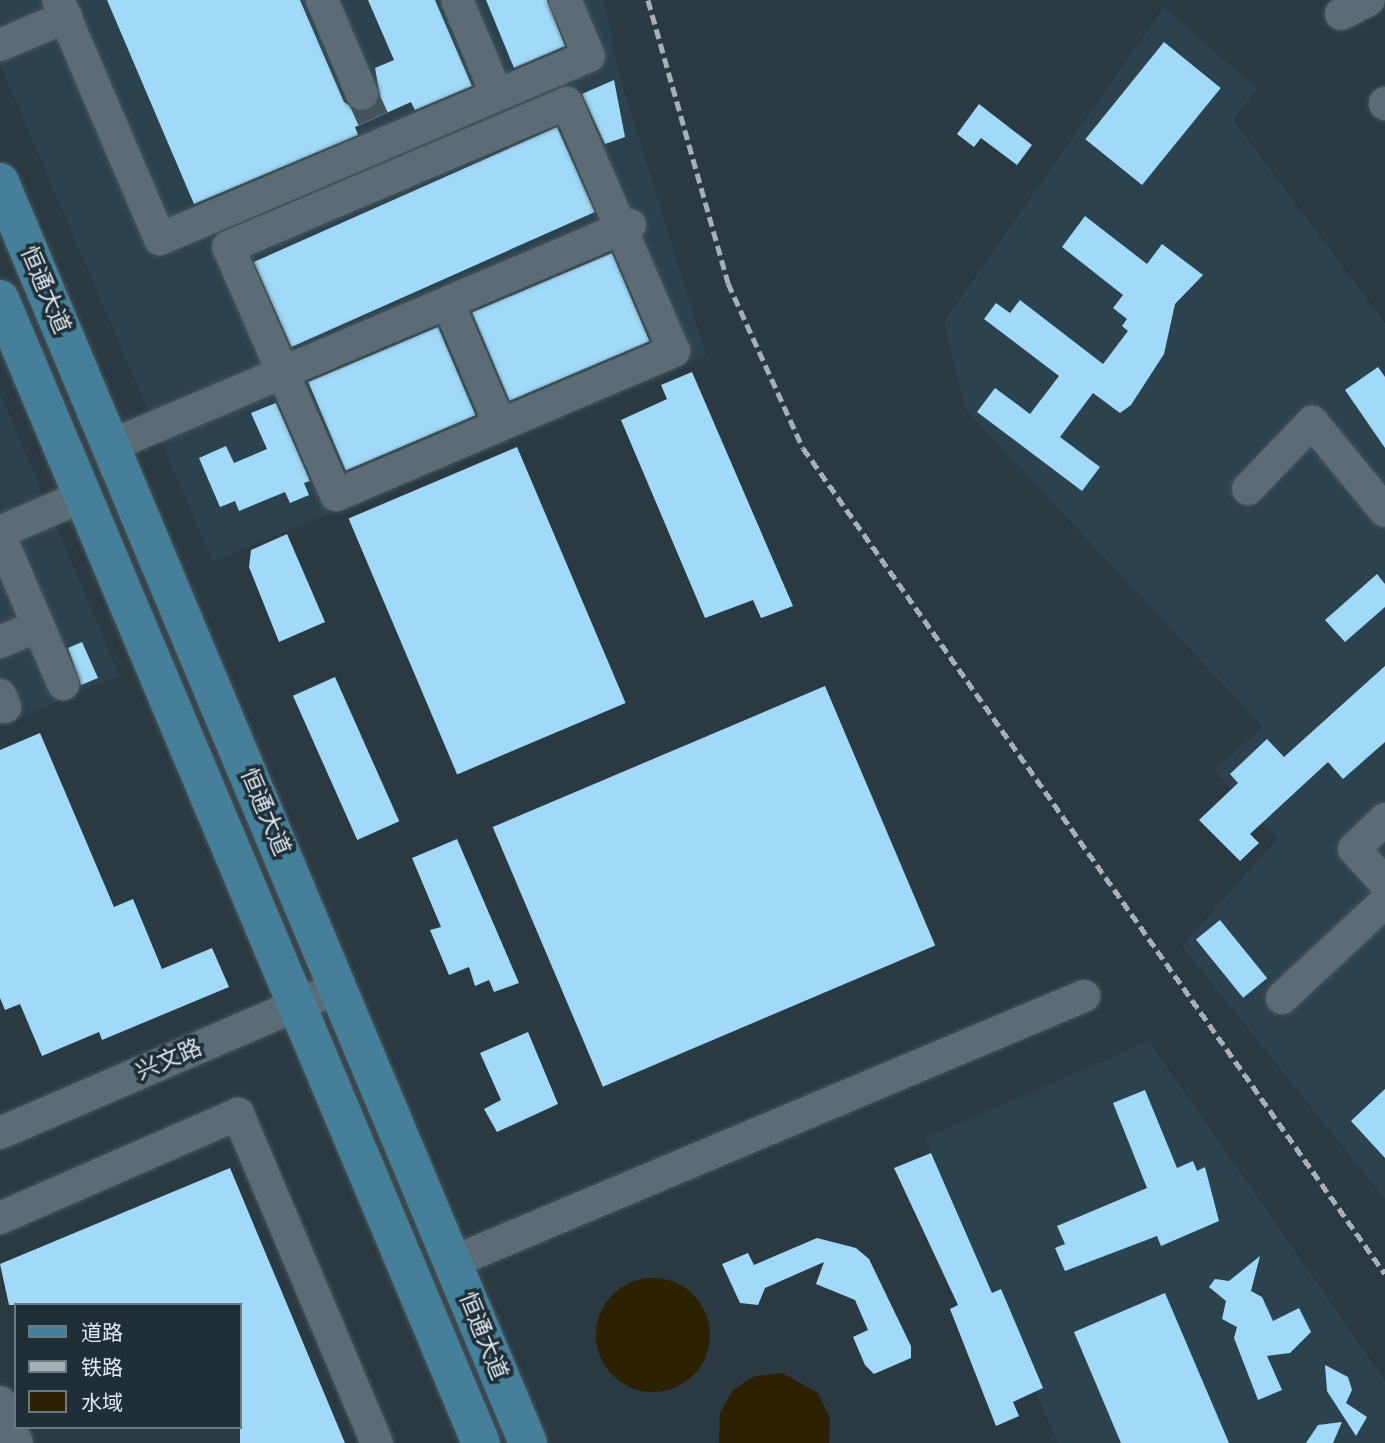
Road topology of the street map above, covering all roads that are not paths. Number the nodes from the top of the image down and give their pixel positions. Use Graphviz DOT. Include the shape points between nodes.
graph roads {
  1 [pos="322,0"];
  2 [pos="457,0"];
  3 [pos="565,0"];
  4 [pos="1369,0"];
  5 [pos="62,9"];
  6 [pos="1341,13"];
  7 [pos="0,45"];
  8 [pos="497,95"];
  9 [pos="373,119"];
  10 [pos="0,182"];
  11 [pos="626,227"];
  12 [pos="0,299"];
  13 [pos="449,303"];
  14 [pos="283,373"];
  15 [pos="500,425"];
  16 [pos="110,446"];
  17 [pos="1248,489"];
  18 [pos="83,496"];
  19 [pos="1385,511"];
  20 [pos="0,534"];
  21 [pos="38,626"];
  22 [pos="0,642"];
  23 [pos="63,684"];
  24 [pos="1385,819"];
  25 [pos="1385,883"];
  26 [pos="1385,902"];
  27 [pos="339,987"];
  28 [pos="1084,996"];
  29 [pos="1282,998"];
  30 [pos="296,1005"];
  31 [pos="0,1133"];
  32 [pos="0,1218"];
  33 [pos="453,1262"];
  34 [pos="0,1402"];
  35 [pos="18,1443"];
  36 [pos="377,1443"];
  37 [pos="481,1443"];
  38 [pos="527,1443"];
  1 -- 9 [label="street"];
  2 -- 8 [label="street"];
  3 -- 8 [label="street" via="589,56"];
  4 -- 6 [label="street"];
  5 -- 7 [label="street"];
  5 -- 9 [label="street" via="160,239"];
  8 -- 9 [label="street"];
  10 -- 16 [label="main road, 恒通大道"];
  11 -- 13 [label="street"];
  11 -- 14 [label="street" via="567,103 253,236 228,247"];
  11 -- 15 [label="street" via="674,351"];
  12 -- 18 [label="main road, 恒通大道"];
  13 -- 14 [label="street"];
  13 -- 15 [label="street"];
  14 -- 15 [label="street" via="336,495"];
  14 -- 16 [label="street"];
  16 -- 27 [label="main road, 恒通大道"];
  17 -- 19 [label="street" via="1312,422"];
  18 -- 20 [label="street"];
  18 -- 30 [label="main road, 恒通大道"];
  20 -- 21 [label="street"];
  21 -- 22 [label="street"];
  21 -- 23 [label="street"];
  24 -- 25 [label="street" via="1353,849"];
  26 -- 29 [label="street"];
  27 -- 30 [label="street, 兴文路"];
  27 -- 33 [label="main road, 恒通大道"];
  28 -- 33 [label="street"];
  30 -- 31 [label="street, 兴文路"];
  30 -- 37 [label="main road, 恒通大道"];
  32 -- 36 [label="street" via="238,1114"];
  33 -- 38 [label="main road, 恒通大道"];
  34 -- 35 [label="street"];
}
